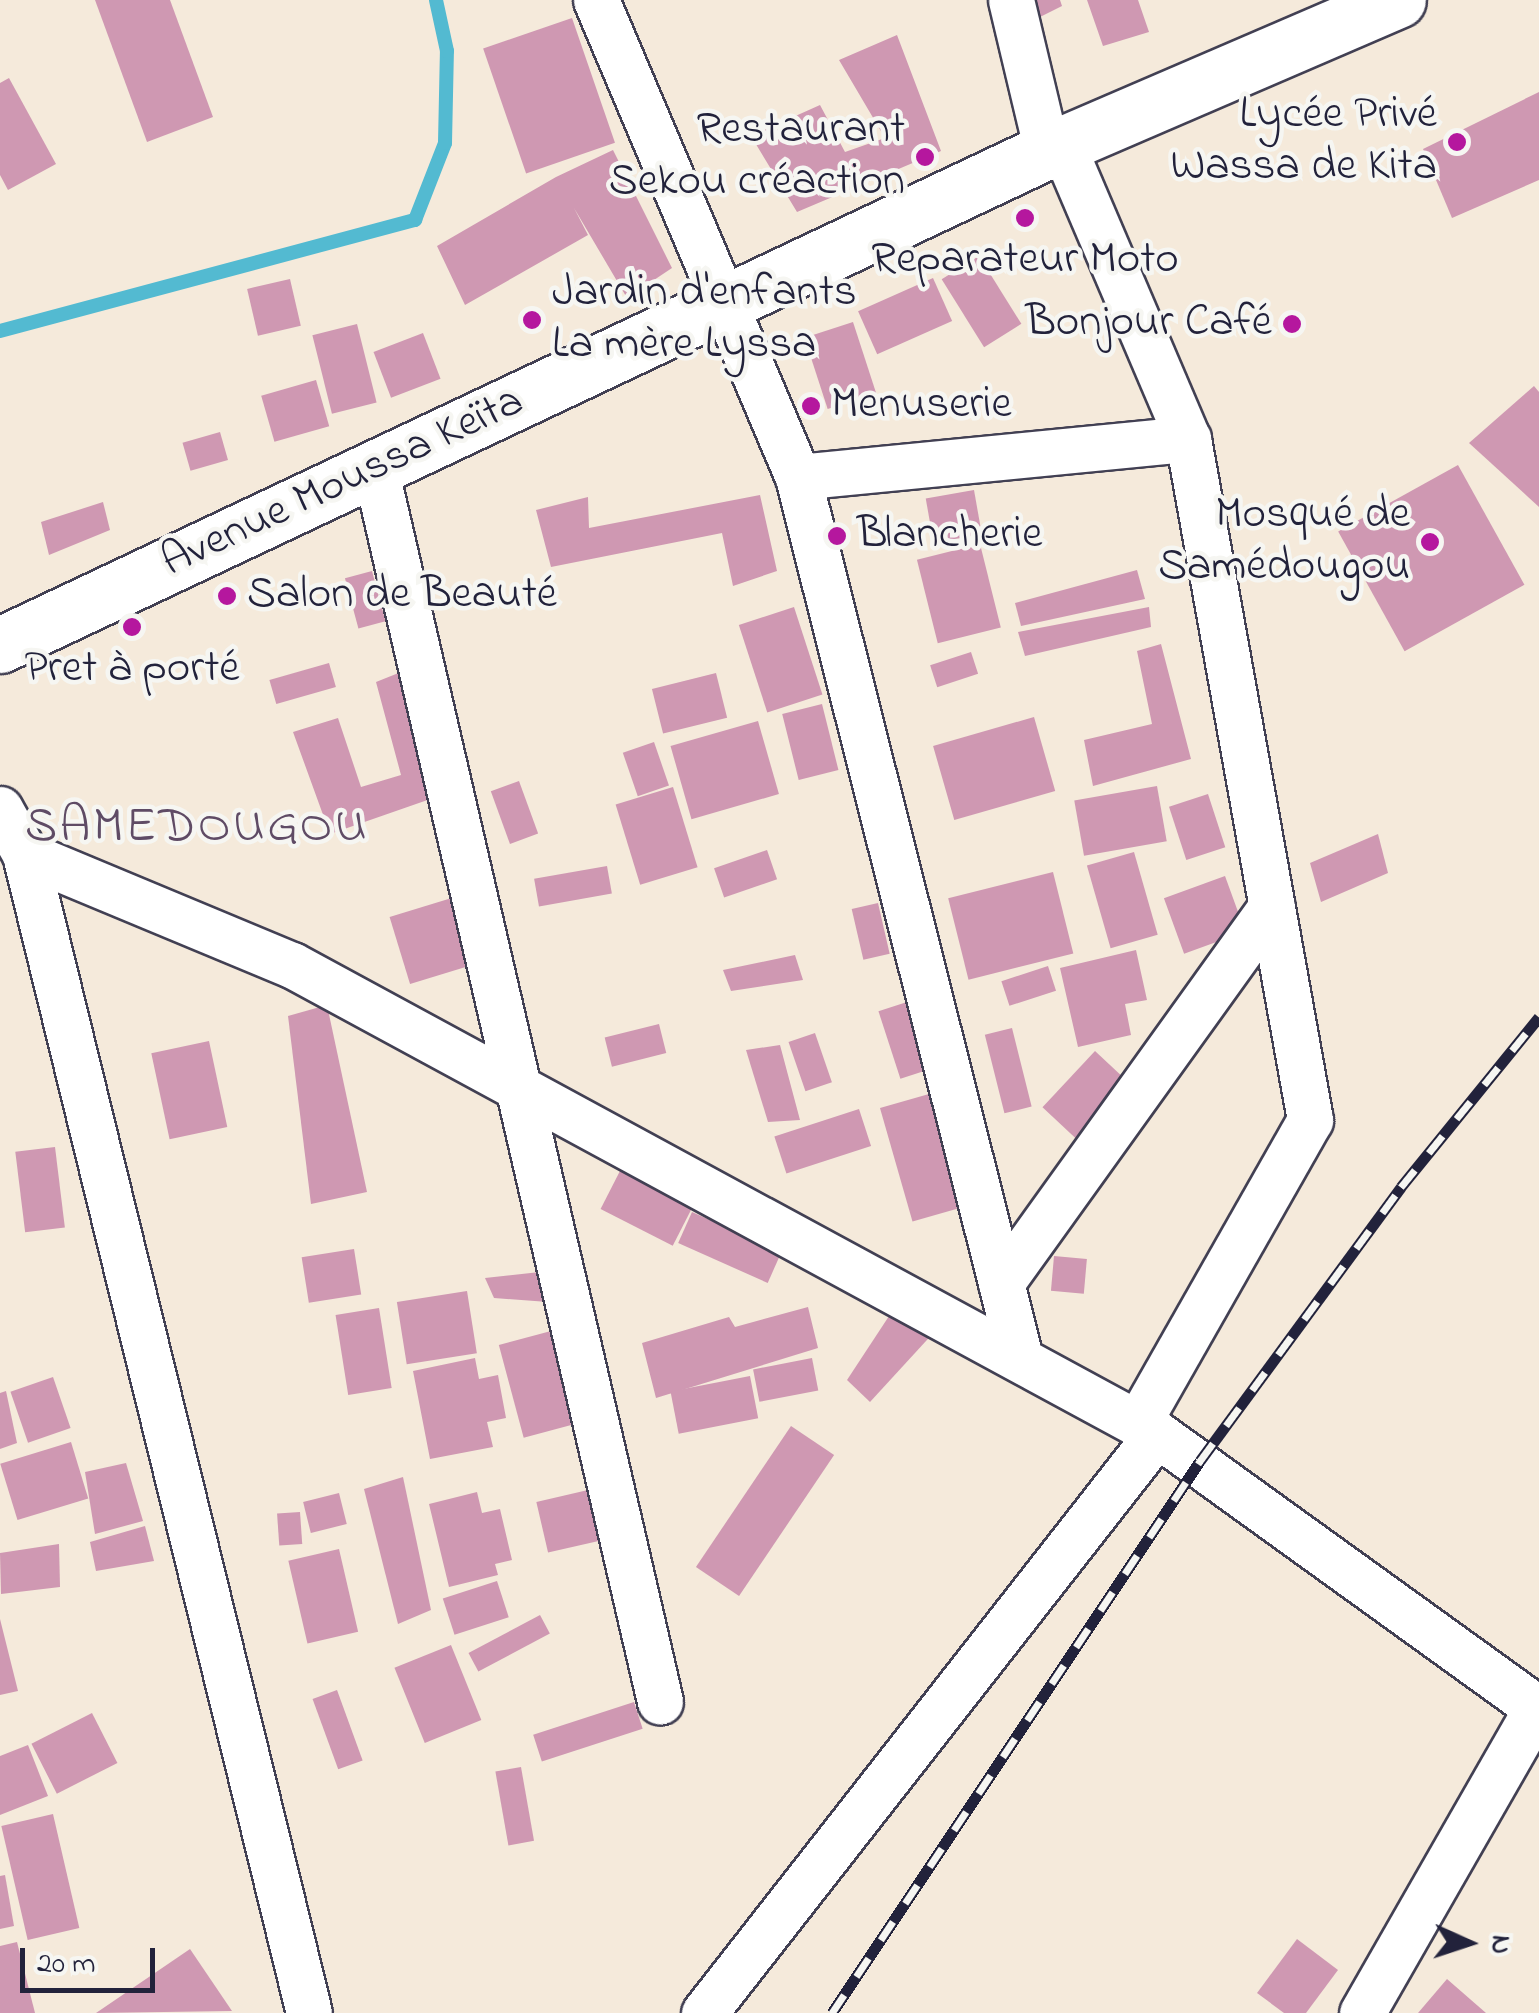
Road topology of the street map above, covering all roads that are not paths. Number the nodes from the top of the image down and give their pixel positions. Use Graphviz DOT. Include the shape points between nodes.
graph roads {
  1 [pos="596,0"];
  2 [pos="1011,0"];
  3 [pos="1398,0"];
  4 [pos="1310,17"];
  5 [pos="1054,147"];
  6 [pos="727,302"];
  7 [pos="1188,439"];
  8 [pos="375,468"];
  9 [pos="798,477"];
  10 [pos="0,644"];
  11 [pos="0,809"];
  12 [pos="26,854"];
  13 [pos="1272,906"];
  14 [pos="520,1088"];
  15 [pos="1001,1283"];
  16 [pos="1020,1358"];
  17 [pos="1148,1429"];
  18 [pos="660,1701"];
  19 [pos="1538,1708"];
  20 [pos="310,2013"];
  21 [pos="704,2013"];
  22 [pos="1362,2013"];
  1 -- 6 [label="street"];
  2 -- 5 [label="street"];
  3 -- 4 [label="main road, Avenue Moussa Keïta"];
  4 -- 5 [label="main road, Avenue Moussa Keïta"];
  5 -- 6 [label="main road, Avenue Moussa Keïta"];
  5 -- 7 [label="street"];
  6 -- 8 [label="main road, Avenue Moussa Keïta"];
  6 -- 9 [label="street"];
  7 -- 9 [label="street"];
  7 -- 13 [label="street"];
  8 -- 10 [label="main road, Avenue Moussa Keïta"];
  8 -- 14 [label="street"];
  9 -- 15 [label="street"];
  11 -- 12 [label="street"];
  12 -- 14 [label="street" via="292,964"];
  12 -- 20 [label="street"];
  13 -- 15 [label="street"];
  13 -- 17 [label="street" via="1310,1120"];
  14 -- 16 [label="street"];
  14 -- 18 [label="street"];
  15 -- 16 [label="street"];
  16 -- 17 [label="street"];
  17 -- 19 [label="street"];
  17 -- 21 [label="street"];
  19 -- 22 [label="street"];
}
